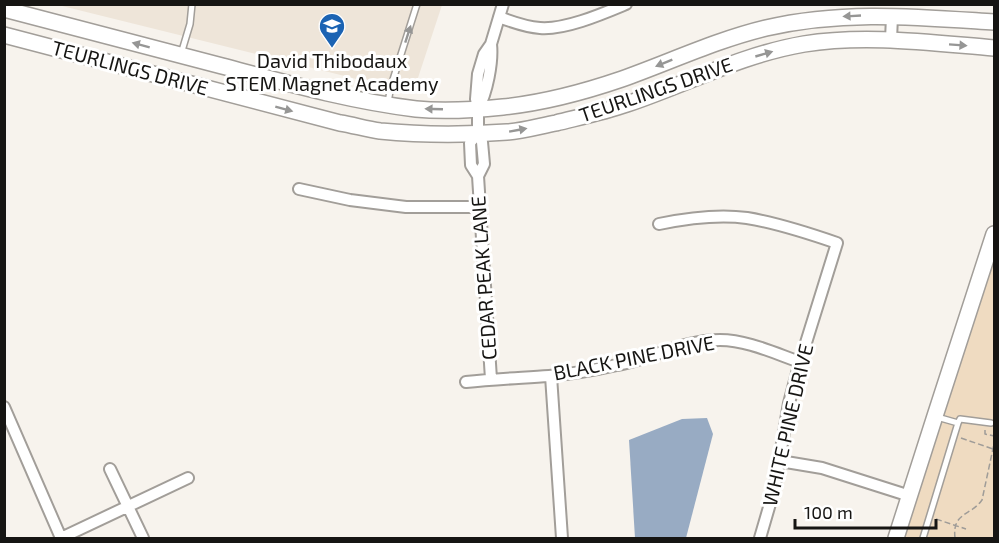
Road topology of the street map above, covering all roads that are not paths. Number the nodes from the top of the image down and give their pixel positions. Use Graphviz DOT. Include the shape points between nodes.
graph roads {
  1 [pos="192,4"];
  2 [pos="417,4"];
  3 [pos="502,4"];
  4 [pos="626,4"];
  5 [pos="4,9"];
  6 [pos="892,16"];
  7 [pos="499,17"];
  8 [pos="994,22"];
  9 [pos="4,35"];
  10 [pos="891,40"];
  11 [pos="994,48"];
  12 [pos="181,55"];
  13 [pos="175,79"];
  14 [pos="388,104"];
  15 [pos="478,109"];
  16 [pos="478,133"];
  17 [pos="299,189"];
  18 [pos="480,207"];
  19 [pos="660,224"];
  20 [pos="994,239"];
  21 [pos="800,362"];
  22 [pos="551,376"];
  23 [pos="491,379"];
  24 [pos="466,382"];
  25 [pos="4,407"];
  26 [pos="935,416"];
  27 [pos="958,423"];
  28 [pos="989,423"];
  29 [pos="780,461"];
  30 [pos="110,469"];
  31 [pos="188,478"];
  32 [pos="910,496"];
  33 [pos="128,506"];
  34 [pos="61,538"];
  35 [pos="143,538"];
  36 [pos="562,538"];
  37 [pos="760,538"];
  38 [pos="896,538"];
  39 [pos="923,538"];
  1 -- 12 [label="lane"];
  14 -- 2 [label="lane, one-way"];
  3 -- 7 [label="street, CEDAR PEAK LANE"];
  4 -- 7 [label="street" via="550,28"];
  12 -- 5 [label="street, TEURLINGS DRIVE, one-way"];
  6 -- 8 [label="street, TEURLINGS DRIVE"];
  6 -- 10 [label="street"];
  6 -- 15 [label="street, TEURLINGS DRIVE, one-way" via="835,17 766,28 577,92"];
  7 -- 15 [label="street, CEDAR PEAK LANE" via="478,74"];
  9 -- 13 [label="street, TEURLINGS DRIVE"];
  10 -- 11 [label="street, TEURLINGS DRIVE, one-way"];
  16 -- 10 [label="street, TEURLINGS DRIVE, one-way" via="509,132 584,117 769,52 805,44"];
  12 -- 13 [label="street"];
  12 -- 14 [label="street, TEURLINGS DRIVE" via="345,98"];
  13 -- 16 [label="street, TEURLINGS DRIVE, one-way" via="377,130"];
  15 -- 14 [label="street, TEURLINGS DRIVE, one-way" via="417,109"];
  15 -- 16 [label="street, CEDAR PEAK LANE"];
  16 -- 18 [label="street, CEDAR PEAK LANE" via="484,164 478,176"];
  17 -- 18 [label="street" via="406,207"];
  18 -- 23 [label="street, CEDAR PEAK LANE"];
  19 -- 21 [label="street, WHITE PINE DRIVE" via="712,216 746,218 837,243"];
  20 -- 26 [label="street"];
  21 -- 22 [label="street, BLACK PINE DRIVE" via="747,344 720,340 619,365"];
  21 -- 29 [label="street, WHITE PINE DRIVE"];
  22 -- 23 [label="street, BLACK PINE DRIVE"];
  22 -- 36 [label="street"];
  23 -- 24 [label="street, BLACK PINE DRIVE"];
  25 -- 34 [label="street"];
  26 -- 27 [label="lane"];
  26 -- 32 [label="street"];
  27 -- 28 [label="lane" via="960,418"];
  27 -- 39 [label="lane"];
  29 -- 32 [label="street" via="822,468"];
  29 -- 37 [label="street, WHITE PINE DRIVE"];
  30 -- 33 [label="street"];
  31 -- 33 [label="street"];
  32 -- 38 [label="street"];
  33 -- 34 [label="street"];
  33 -- 35 [label="street"];
}
